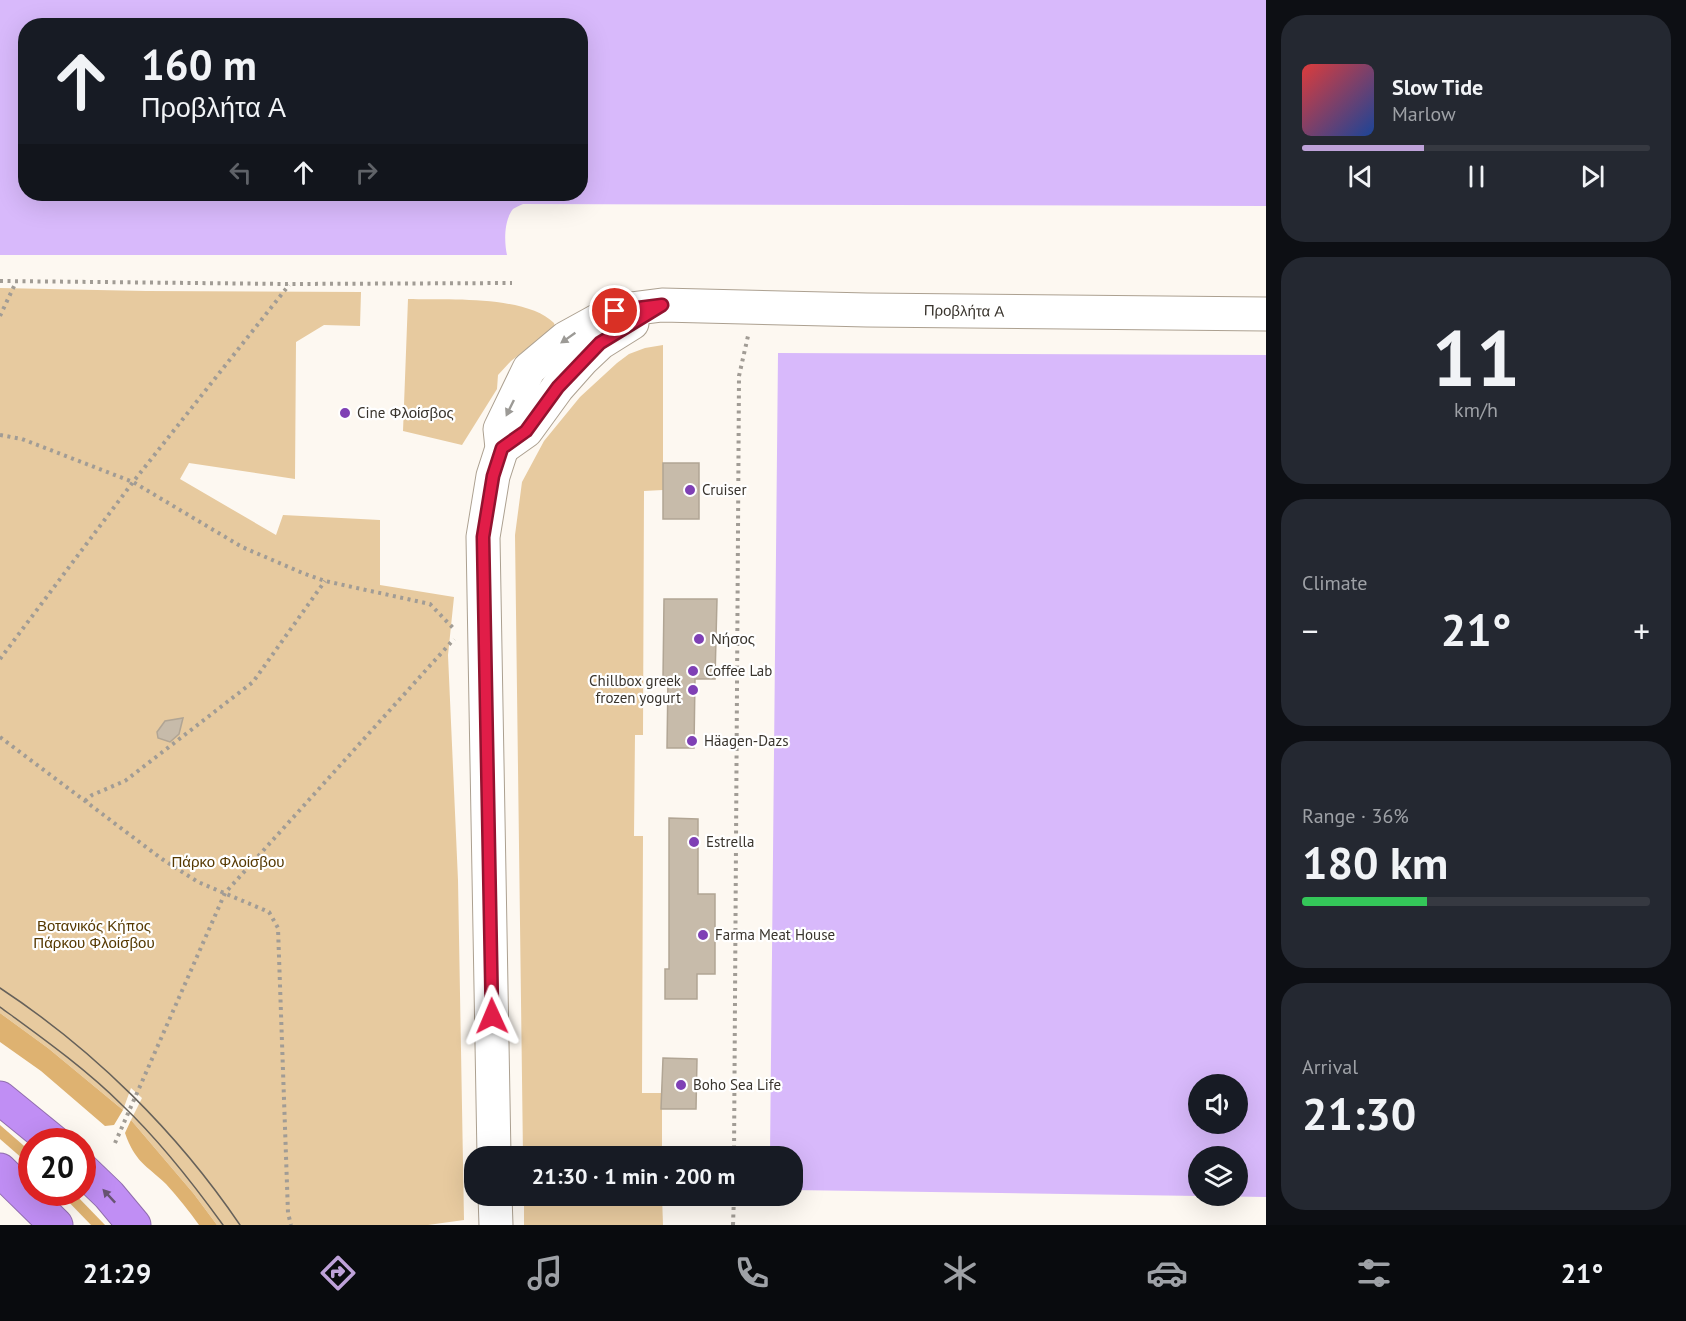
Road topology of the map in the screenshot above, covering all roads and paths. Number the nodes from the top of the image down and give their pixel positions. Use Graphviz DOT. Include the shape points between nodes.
graph roads {
  1 [pos="0,281"];
  2 [pos="17,281"];
  3 [pos="512,283"];
  4 [pos="289,284"];
  5 [pos="662,305"];
  6 [pos="1266,314"];
  7 [pos="0,316"];
  8 [pos="749,332"];
  9 [pos="529,369"];
  10 [pos="558,387"];
  11 [pos="0,435"];
  12 [pos="502,448"];
  13 [pos="134,482"];
  14 [pos="325,581"];
  15 [pos="0,659"];
  16 [pos="0,737"];
  17 [pos="85,801"];
  18 [pos="225,893"];
  19 [pos="0,1098"];
  20 [pos="37,1128"];
  21 [pos="115,1143"];
  22 [pos="494,1146"];
  23 [pos="734,1146"];
  24 [pos="0,1170"];
  25 [pos="96,1182"];
  26 [pos="495,1206"];
  27 [pos="734,1206"];
  28 [pos="56,1225"];
  29 [pos="134,1225"];
  30 [pos="291,1225"];
  31 [pos="496,1225"];
  32 [pos="733,1225"];
  1 -- 2 [label="path"];
  2 -- 4 [label="path"];
  2 -- 7 [label="path"];
  3 -- 4 [label="path"];
  4 -- 13 [label="path"];
  5 -- 6 [label="lane, Προβλήτα Α"];
  5 -- 9 [label="lane, Προβλήτα Α, one-way" via="615,311 566,338"];
  5 -- 10 [label="lane" via="600,343"];
  8 -- 23 [label="path" via="739,376"];
  9 -- 10 [label="lane" via="544,370 554,376"];
  9 -- 12 [label="lane, one-way" via="500,429"];
  10 -- 12 [label="lane" via="526,431"];
  11 -- 13 [label="path" via="22,439"];
  12 -- 22 [label="lane" via="483,537"];
  13 -- 14 [label="path" via="242,547"];
  13 -- 15 [label="path"];
  14 -- 17 [label="path" via="253,682 125,781"];
  14 -- 18 [label="path" via="430,604 459,634"];
  16 -- 17 [label="path"];
  17 -- 18 [label="path" via="162,859 198,882"];
  18 -- 21 [label="path"];
  18 -- 30 [label="path" via="269,912 278,928"];
  19 -- 20 [label="highway"];
  24 -- 28 [label="highway"];
  29 -- 25 [label="highway, one-way"];
  26 -- 31 [label="lane"];
  27 -- 32 [label="path"];
}
